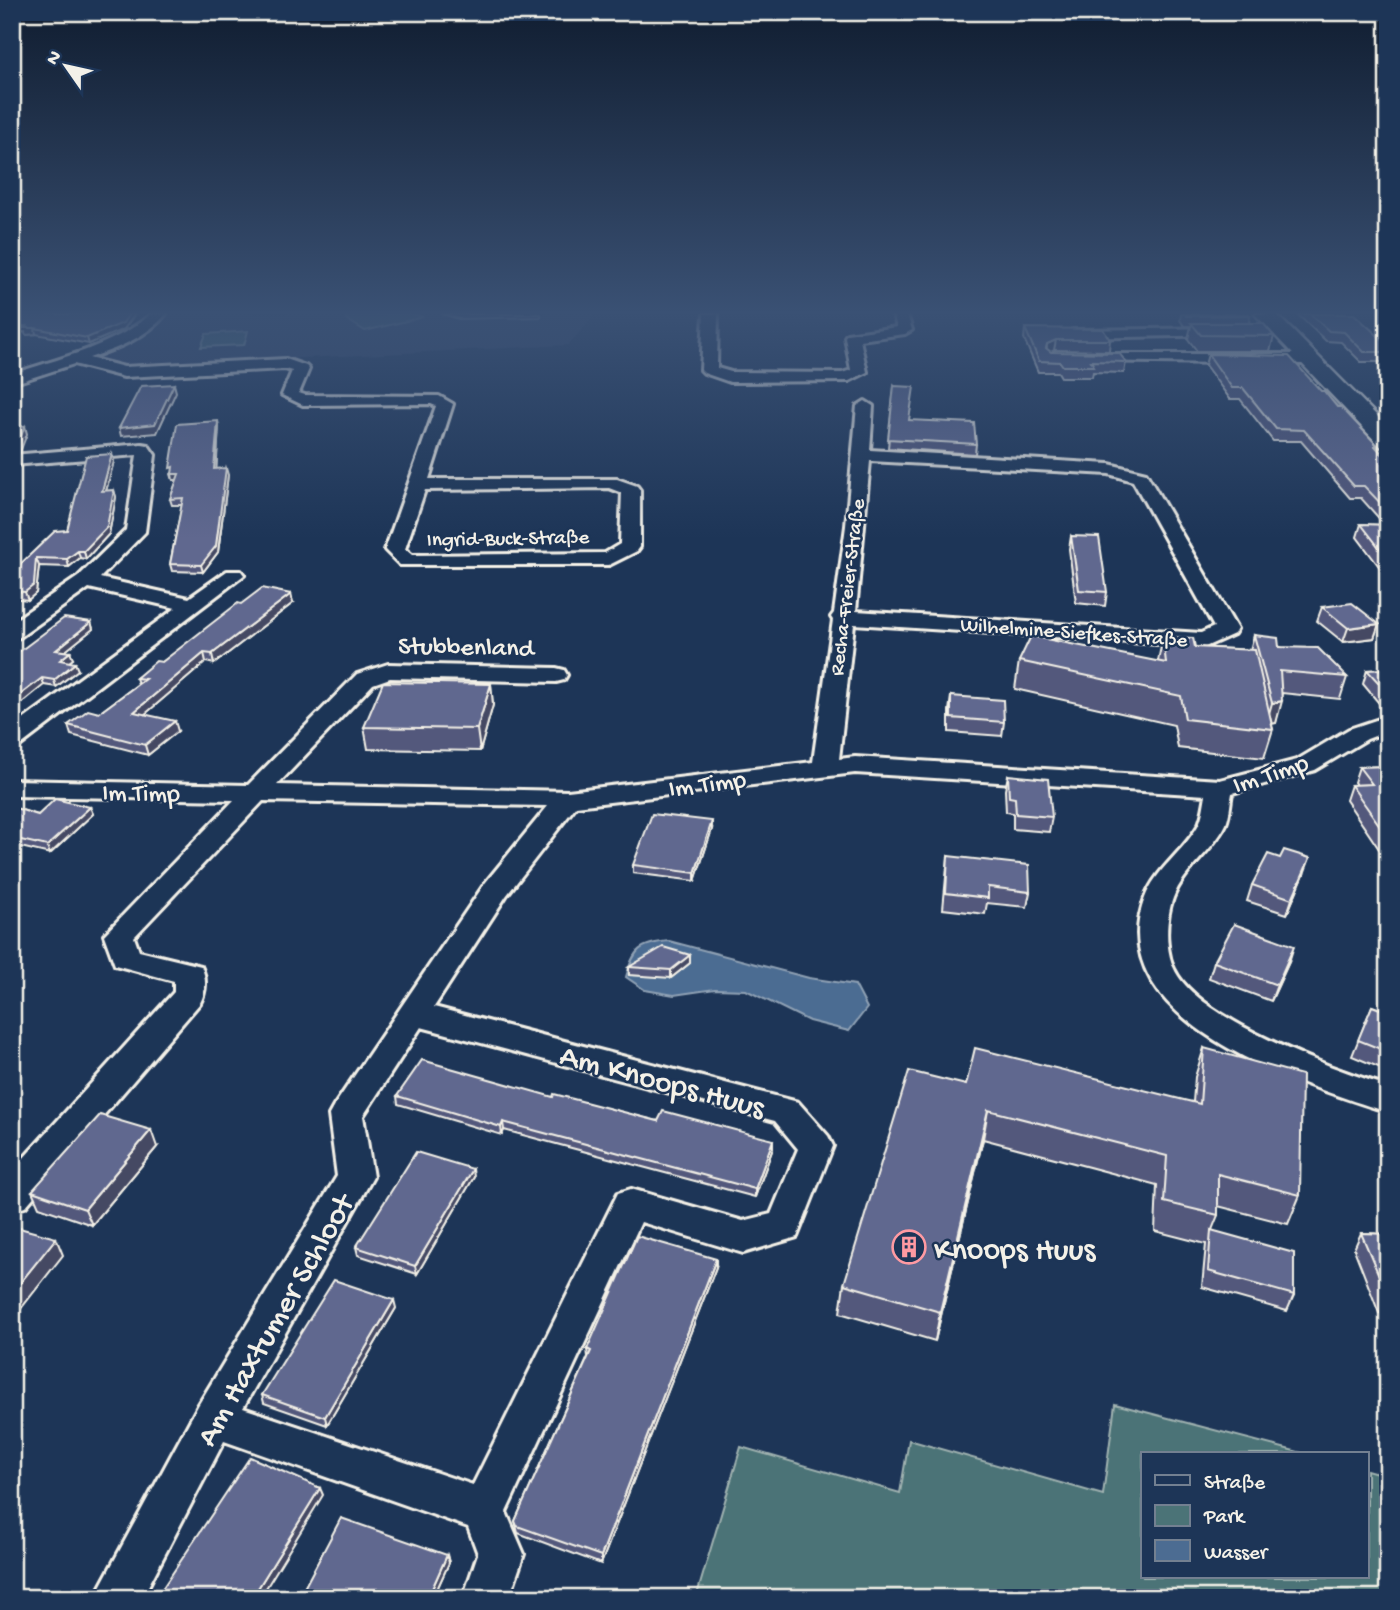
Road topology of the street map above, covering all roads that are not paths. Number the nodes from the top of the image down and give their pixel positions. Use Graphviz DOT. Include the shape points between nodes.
graph roads {
  1 [pos="292,389"];
  2 [pos="1337,389"];
  3 [pos="864,406"];
  4 [pos="1388,441"];
  5 [pos="860,455"];
  6 [pos="12,460"];
  7 [pos="418,485"];
  8 [pos="233,575"];
  9 [pos="85,581"];
  10 [pos="191,605"];
  11 [pos="842,617"];
  12 [pos="12,632"];
  13 [pos="556,675"];
  14 [pos="1388,723"];
  15 [pos="12,740"];
  16 [pos="825,768"];
  17 [pos="12,788"];
  18 [pos="1220,788"];
  19 [pos="257,793"];
  20 [pos="568,799"];
  21 [pos="415,1014"];
  22 [pos="1388,1099"];
  23 [pos="12,1196"];
  24 [pos="214,1418"];
  25 [pos="484,1511"];
  26 [pos="117,1598"];
  27 [pos="486,1598"];
  1 -- 7 [label="street, Ingrid-Buck-Straße" via="290,395 303,400 433,399 445,404"];
  2 -- 4 [label="main road"];
  3 -- 5 [label="street, Recha-Freier-Straße"];
  5 -- 11 [label="street, Recha-Freier-Straße" via="856,526"];
  5 -- 11 [label="street, Wilhelmine-Siefkes-Straße" via="1109,468 1140,477 1226,629 1205,640"];
  6 -- 9 [label="street" via="142,449 146,455 135,532"];
  7 -- 7 [label="street, Ingrid-Buck-Straße" via="611,483 631,490 629,547 609,559 407,561 395,550"];
  8 -- 10 [label="street"];
  9 -- 10 [label="street"];
  9 -- 12 [label="street"];
  10 -- 15 [label="street"];
  11 -- 16 [label="street, Recha-Freier-Straße"];
  13 -- 19 [label="street, Stubbenland" via="388,671 365,679"];
  14 -- 18 [label="street, Im Timp" via="1358,734 1306,765"];
  16 -- 18 [label="street, Im Timp" via="855,765"];
  16 -- 20 [label="street, Im Timp"];
  17 -- 19 [label="street, Im Timp"];
  18 -- 22 [label="street" via="1213,823 1159,897 1155,958 1167,984 1202,1017 1271,1054 1343,1086"];
  19 -- 20 [label="street, Im Timp"];
  19 -- 23 [label="street, Stubbenland" via="119,935 126,958 190,974 189,995"];
  20 -- 21 [label="street, Am Haxtumer Schloot" via="496,890"];
  21 -- 24 [label="street, Am Haxtumer Schloot" via="346,1115 355,1177"];
  21 -- 25 [label="street, Am Knoops Huus" via="786,1111 816,1146 784,1226 743,1237 631,1203"];
  24 -- 25 [label="street"];
  24 -- 26 [label="street, Am Haxtumer Schloot"];
  25 -- 27 [label="street" via="501,1554"];
}
